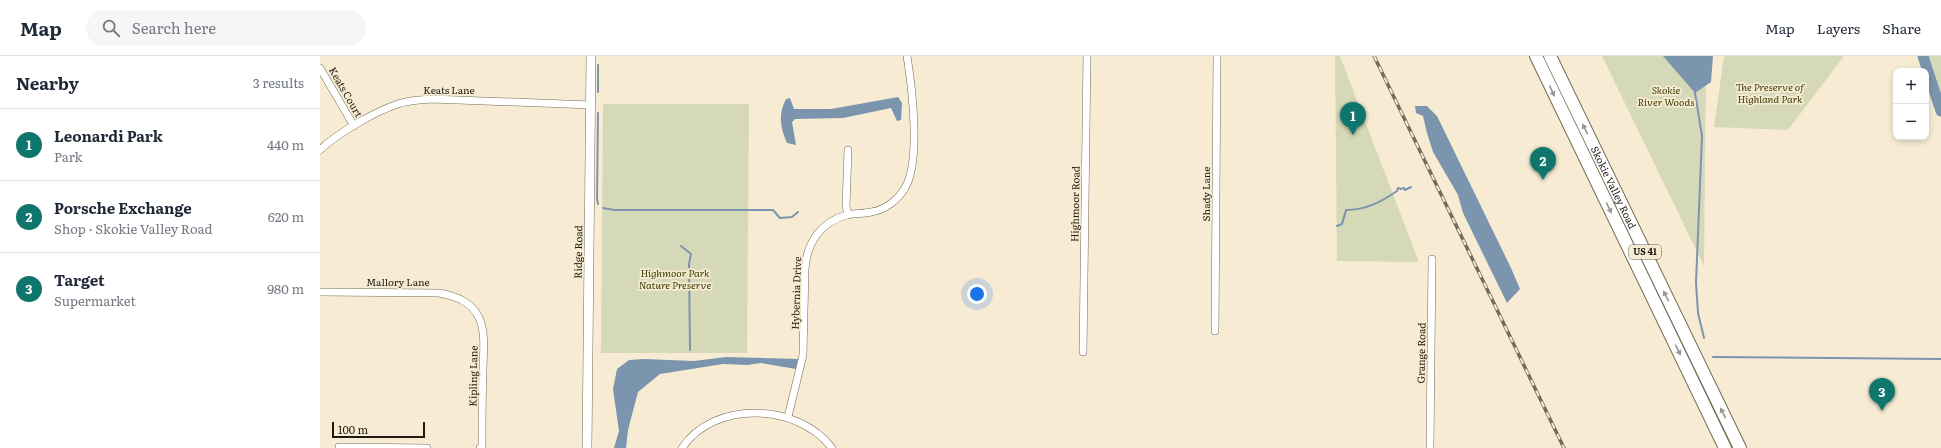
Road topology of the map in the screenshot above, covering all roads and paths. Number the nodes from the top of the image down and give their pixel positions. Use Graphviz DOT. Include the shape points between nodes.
graph roads {
  1 [pos="591,56"];
  2 [pos="907,56"];
  3 [pos="1087,56"];
  4 [pos="1217,56"];
  5 [pos="1536,56"];
  6 [pos="1550,56"];
  7 [pos="320,68"];
  8 [pos="591,105"];
  9 [pos="354,126"];
  10 [pos="320,150"];
  11 [pos="848,150"];
  12 [pos="848,215"];
  13 [pos="1432,259"];
  14 [pos="320,292"];
  15 [pos="472,308"];
  16 [pos="1215,331"];
  17 [pos="1083,352"];
  18 [pos="788,417"];
  19 [pos="339,447"];
  20 [pos="427,448"];
  21 [pos="481,448"];
  22 [pos="586,448"];
  23 [pos="682,448"];
  24 [pos="832,448"];
  25 [pos="1430,448"];
  26 [pos="1725,448"];
  27 [pos="1740,448"];
  1 -- 8 [label="street, Ridge Road"];
  2 -- 12 [label="street, Hybernia Drive" via="913,94 910,178 905,189 894,201 879,210"];
  3 -- 17 [label="street, Highmoor Road"];
  4 -- 16 [label="street, Shady Lane"];
  5 -- 26 [label="highway, Skokie Valley Road / US 41, one-way"];
  27 -- 6 [label="highway, Skokie Valley Road / US 41, one-way"];
  7 -- 9 [label="street, Keats Court"];
  8 -- 9 [label="street, Keats Lane" via="432,99 410,101 389,107"];
  8 -- 22 [label="street, Ridge Road"];
  9 -- 10 [label="street, Keats Lane"];
  11 -- 12 [label="street"];
  12 -- 18 [label="street, Hybernia Drive" via="822,229 808,250 805,269 803,360"];
  13 -- 25 [label="street, Grange Road"];
  14 -- 15 [label="street, Mallory Lane" via="439,293 454,295"];
  15 -- 21 [label="street, Kipling Lane" via="479,319 483,338"];
  18 -- 23 [label="street" via="763,414 718,420 696,431"];
  18 -- 24 [label="street" via="817,432"];
  19 -- 20 [label="street"];
}
